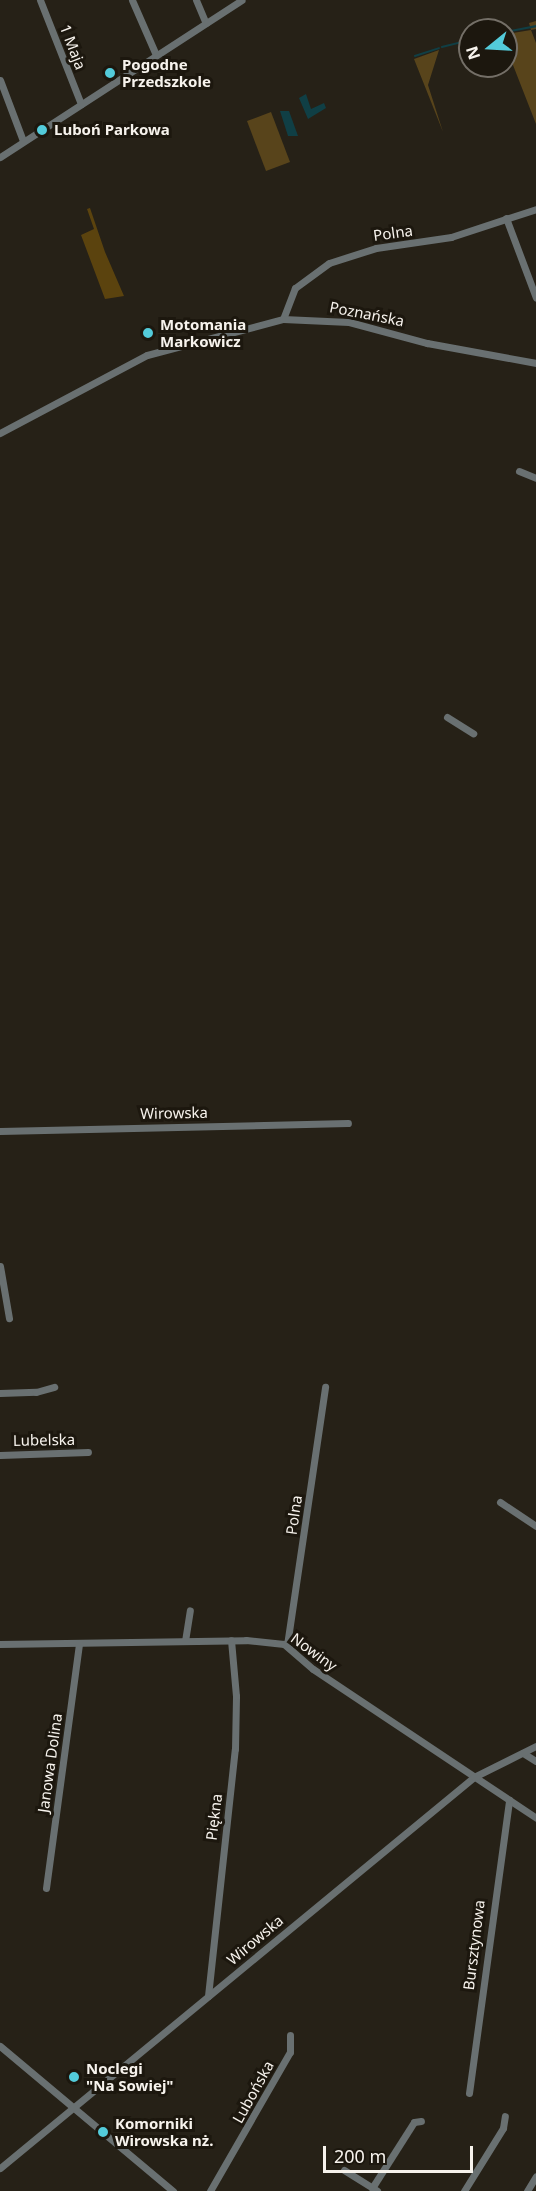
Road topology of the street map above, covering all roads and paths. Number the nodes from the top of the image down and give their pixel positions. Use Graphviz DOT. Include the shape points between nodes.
graph roads {
  1 [pos="40,0"];
  2 [pos="132,0"];
  3 [pos="196,0"];
  4 [pos="242,0"];
  5 [pos="206,23"];
  6 [pos="156,55"];
  7 [pos="0,80"];
  8 [pos="81,104"];
  9 [pos="23,141"];
  10 [pos="0,157"];
  11 [pos="536,209"];
  12 [pos="506,218"];
  13 [pos="536,298"];
  14 [pos="283,320"];
  15 [pos="536,363"];
  16 [pos="0,433"];
  17 [pos="519,471"];
  18 [pos="536,478"];
  19 [pos="447,717"];
  20 [pos="473,733"];
  21 [pos="348,1123"];
  22 [pos="0,1131"];
  23 [pos="0,1266"];
  24 [pos="1,1275"];
  25 [pos="9,1318"];
  26 [pos="54,1387"];
  27 [pos="323,1390"];
  28 [pos="0,1393"];
  29 [pos="88,1452"];
  30 [pos="0,1455"];
  31 [pos="500,1502"];
  32 [pos="536,1526"];
  33 [pos="190,1610"];
  34 [pos="185,1641"];
  35 [pos="231,1641"];
  36 [pos="79,1642"];
  37 [pos="0,1644"];
  38 [pos="286,1645"];
  39 [pos="536,1746"];
  40 [pos="523,1753"];
  41 [pos="536,1761"];
  42 [pos="474,1777"];
  43 [pos="509,1800"];
  44 [pos="536,1818"];
  45 [pos="46,1888"];
  46 [pos="208,1996"];
  47 [pos="290,2035"];
  48 [pos="0,2046"];
  49 [pos="469,2093"];
  50 [pos="74,2108"];
  51 [pos="505,2116"];
  52 [pos="421,2121"];
  53 [pos="0,2168"];
  54 [pos="344,2170"];
  55 [pos="536,2176"];
  56 [pos="375,2190"];
  57 [pos="173,2191"];
  58 [pos="210,2191"];
  59 [pos="464,2191"];
  60 [pos="526,2191"];
  1 -- 8 [label="street, 1 Maja"];
  2 -- 6 [label="street"];
  3 -- 5 [label="street"];
  4 -- 5 [label="street"];
  5 -- 6 [label="street"];
  6 -- 8 [label="street"];
  7 -- 9 [label="street"];
  8 -- 9 [label="street"];
  9 -- 10 [label="street"];
  11 -- 12 [label="street, Polna"];
  12 -- 13 [label="street"];
  12 -- 14 [label="street, Polna" via="451,237 376,248 329,263 295,288"];
  14 -- 15 [label="street, Poznańska" via="345,321 427,343"];
  14 -- 16 [label="street, Poznańska" via="152,353"];
  17 -- 18 [label="street"];
  19 -- 20 [label="street"];
  21 -- 22 [label="street, Wirowska"];
  23 -- 24 [label="street"];
  24 -- 25 [label="street"];
  26 -- 28 [label="street"];
  27 -- 38 [label="street, Polna"];
  29 -- 30 [label="street, Lubelska"];
  31 -- 32 [label="street"];
  33 -- 34 [label="street" via="185,1620"];
  34 -- 35 [label="street, Nowiny"];
  34 -- 36 [label="street, Nowiny"];
  35 -- 38 [label="street, Nowiny"];
  35 -- 46 [label="street, Piękna" via="235,1749"];
  36 -- 37 [label="street, Nowiny"];
  36 -- 45 [label="street, Janowa Dolina"];
  38 -- 42 [label="street, Nowiny" via="313,1669"];
  39 -- 40 [label="street, Wirowska"];
  40 -- 41 [label="street"];
  40 -- 42 [label="street, Wirowska"];
  42 -- 43 [label="street, Nowiny"];
  42 -- 46 [label="street, Wirowska"];
  43 -- 44 [label="street, Nowiny"];
  43 -- 49 [label="street, Bursztynowa"];
  46 -- 50 [label="street, Wirowska"];
  47 -- 58 [label="street, Lubońska" via="291,2052"];
  48 -- 50 [label="street"];
  50 -- 53 [label="street, Wirowska"];
  50 -- 57 [label="street"];
  51 -- 59 [label="street" via="503,2128"];
  52 -- 56 [label="street" via="414,2122"];
  54 -- 56 [label="street"];
  55 -- 60 [label="street"];
}
